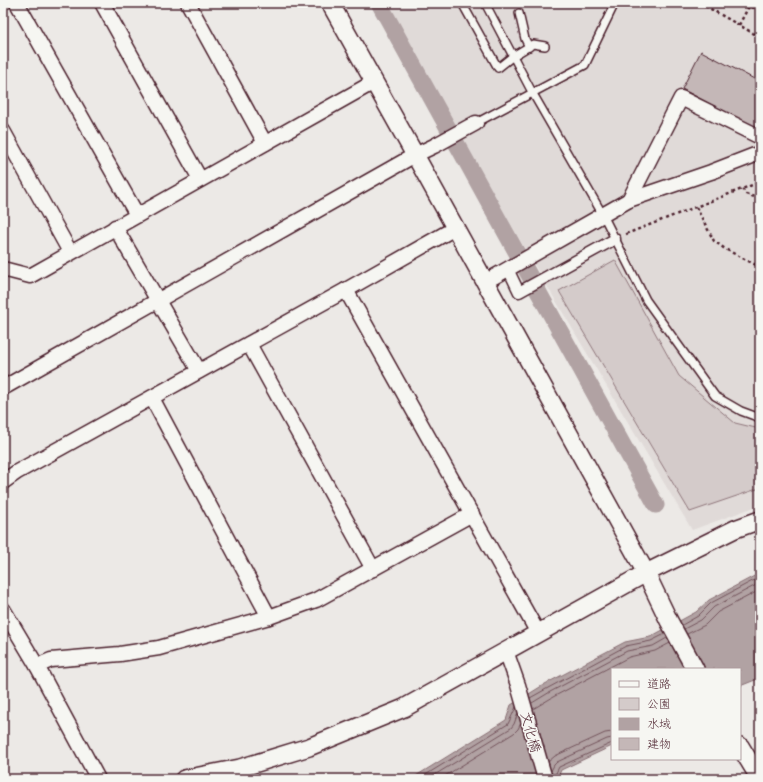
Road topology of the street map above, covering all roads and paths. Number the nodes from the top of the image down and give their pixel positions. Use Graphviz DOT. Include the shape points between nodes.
graph roads {
  1 [pos="17,3"];
  2 [pos="102,3"];
  3 [pos="188,3"];
  4 [pos="330,3"];
  5 [pos="462,3"];
  6 [pos="485,3"];
  7 [pos="615,3"];
  8 [pos="700,3"];
  9 [pos="750,5"];
  10 [pos="760,11"];
  11 [pos="519,13"];
  12 [pos="739,25"];
  13 [pos="760,37"];
  14 [pos="545,46"];
  15 [pos="529,47"];
  16 [pos="513,56"];
  17 [pos="374,82"];
  18 [pos="532,92"];
  19 [pos="471,125"];
  20 [pos="3,131"];
  21 [pos="760,137"];
  22 [pos="265,143"];
  23 [pos="760,153"];
  24 [pos="415,155"];
  25 [pos="200,179"];
  26 [pos="760,182"];
  27 [pos="742,189"];
  28 [pos="760,199"];
  29 [pos="629,200"];
  30 [pos="696,207"];
  31 [pos="137,215"];
  32 [pos="603,215"];
  33 [pos="115,227"];
  34 [pos="455,228"];
  35 [pos="615,239"];
  36 [pos="70,252"];
  37 [pos="760,267"];
  38 [pos="509,268"];
  39 [pos="3,269"];
  40 [pos="485,282"];
  41 [pos="346,290"];
  42 [pos="157,300"];
  43 [pos="249,344"];
  44 [pos="199,371"];
  45 [pos="3,388"];
  46 [pos="152,398"];
  47 [pos="760,418"];
  48 [pos="3,482"];
  49 [pos="472,514"];
  50 [pos="760,520"];
  51 [pos="373,569"];
  52 [pos="646,573"];
  53 [pos="3,609"];
  54 [pos="269,617"];
  55 [pos="538,633"];
  56 [pos="506,651"];
  57 [pos="37,666"];
  58 [pos="694,668"];
  59 [pos="741,748"];
  60 [pos="760,778"];
  61 [pos="98,779"];
  62 [pos="184,779"];
  63 [pos="545,779"];
  1 -- 31 [label="street"];
  2 -- 25 [label="street"];
  3 -- 22 [label="street"];
  4 -- 17 [label="street"];
  5 -- 16 [label="lane" via="498,68"];
  6 -- 16 [label="lane"];
  7 -- 18 [label="lane" via="585,65"];
  8 -- 12 [label="path"];
  9 -- 10 [label="path"];
  9 -- 12 [label="path"];
  11 -- 15 [label="lane"];
  12 -- 13 [label="path"];
  14 -- 15 [label="lane" via="533,44"];
  15 -- 16 [label="lane"];
  16 -- 18 [label="lane"];
  17 -- 22 [label="street"];
  17 -- 24 [label="street"];
  18 -- 19 [label="lane"];
  18 -- 32 [label="lane"];
  19 -- 24 [label="street"];
  20 -- 36 [label="street"];
  21 -- 29 [label="street" via="681,98"];
  22 -- 25 [label="street"];
  23 -- 29 [label="street"];
  24 -- 34 [label="street"];
  24 -- 42 [label="street"];
  25 -- 31 [label="street"];
  26 -- 27 [label="path"];
  27 -- 28 [label="path" via="746,194"];
  27 -- 30 [label="path"];
  29 -- 32 [label="street"];
  30 -- 35 [label="path"];
  30 -- 37 [label="path" via="714,240 725,250"];
  31 -- 33 [label="street"];
  32 -- 35 [label="lane"];
  32 -- 38 [label="street"];
  33 -- 36 [label="street"];
  33 -- 42 [label="street"];
  34 -- 40 [label="street"];
  34 -- 41 [label="street"];
  35 -- 38 [label="street" via="519,292"];
  35 -- 47 [label="lane" via="646,300 715,396 741,411"];
  36 -- 39 [label="street" via="30,276"];
  38 -- 40 [label="street"];
  40 -- 52 [label="street"];
  41 -- 43 [label="street"];
  41 -- 49 [label="street"];
  42 -- 44 [label="street"];
  42 -- 45 [label="street"];
  43 -- 44 [label="street"];
  43 -- 51 [label="street"];
  44 -- 46 [label="street"];
  46 -- 48 [label="street"];
  46 -- 54 [label="street"];
  49 -- 51 [label="street"];
  49 -- 55 [label="street"];
  50 -- 52 [label="street" via="735,529"];
  51 -- 54 [label="street" via="316,600"];
  52 -- 55 [label="street"];
  52 -- 58 [label="street"];
  53 -- 57 [label="street"];
  54 -- 57 [label="street" via="159,648 51,660"];
  55 -- 56 [label="street"];
  56 -- 62 [label="street" via="404,708 309,747 240,768"];
  56 -- 63 [label="street, 文化橋"];
  57 -- 61 [label="street"];
  59 -- 60 [label="street"];
}
